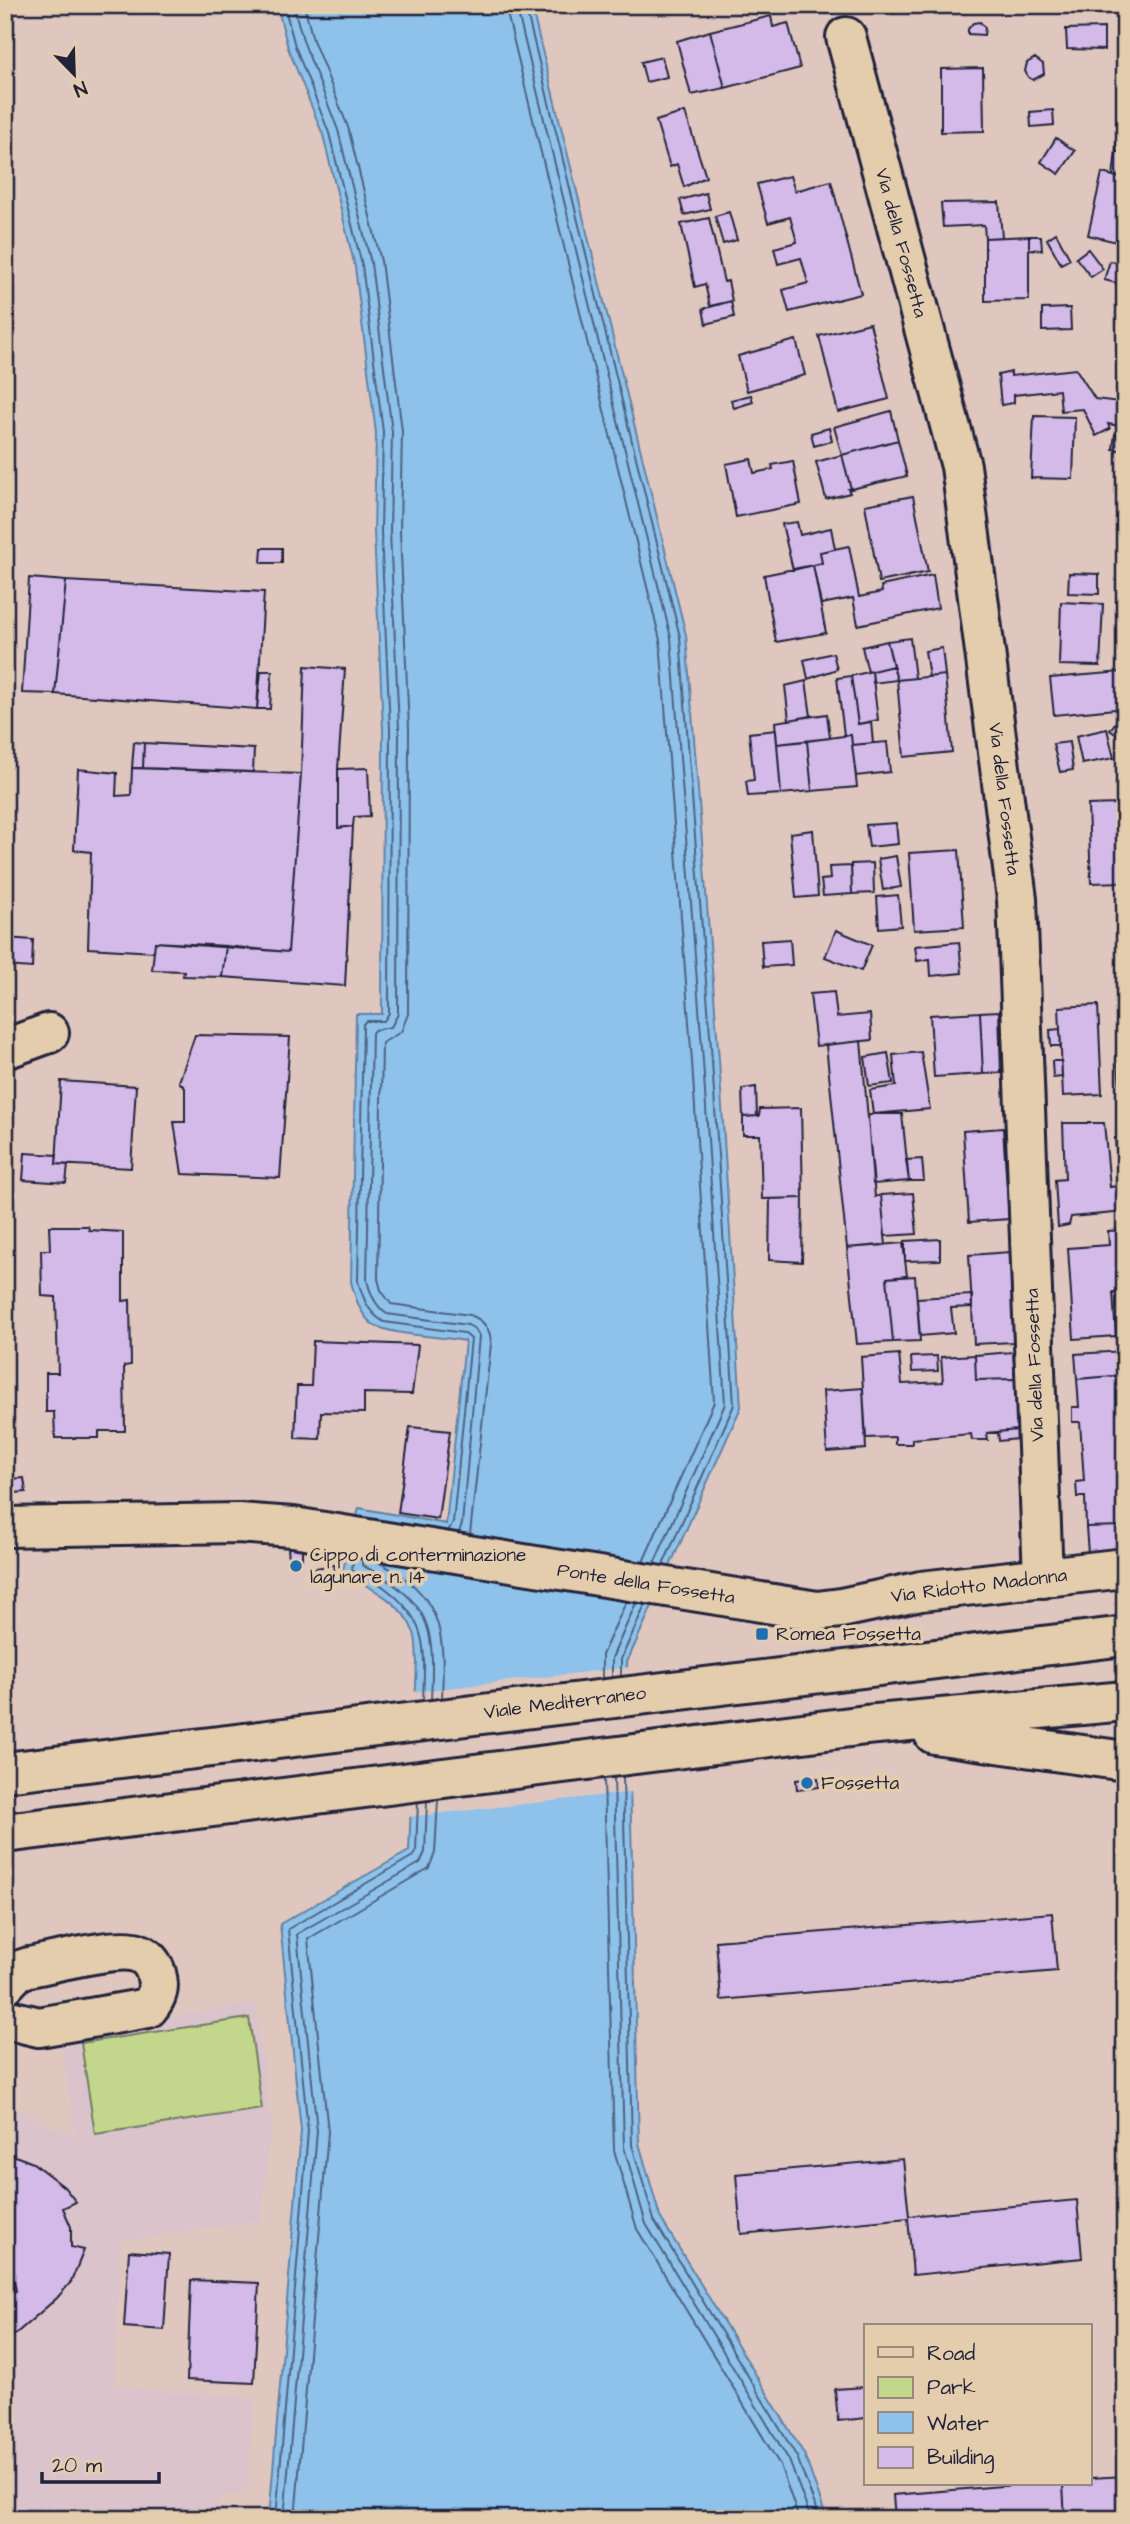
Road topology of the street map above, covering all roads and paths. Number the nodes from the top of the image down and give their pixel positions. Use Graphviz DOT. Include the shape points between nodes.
graph roads {
  1 [pos="846,37"];
  2 [pos="49,1033"];
  3 [pos="5,1049"];
  4 [pos="5,1527"];
  5 [pos="1125,1568"];
  6 [pos="1043,1578"];
  7 [pos="793,1608"];
  8 [pos="1125,1636"];
  9 [pos="1125,1701"];
  10 [pos="866,1725"];
  11 [pos="1125,1761"];
  12 [pos="5,1772"];
  13 [pos="5,1833"];
  14 [pos="5,1984"];
  15 [pos="5,2019"];
  1 -- 6 [label="street, Via della Fossetta" via="961,466 1017,899"];
  2 -- 3 [label="street"];
  4 -- 7 [label="street, Ponte della Fossetta" via="238,1523 293,1527"];
  5 -- 6 [label="street, Via Ridotto Madonna"];
  6 -- 7 [label="street, Via Ridotto Madonna" via="921,1591 817,1611"];
  8 -- 12 [label="street, Viale Mediterraneo"];
  9 -- 10 [label="street"];
  10 -- 11 [label="street"];
  10 -- 13 [label="street"];
  14 -- 15 [label="street" via="17,1971 29,1967 136,1951 155,1969 159,1985 148,2008 39,2026"];
}
